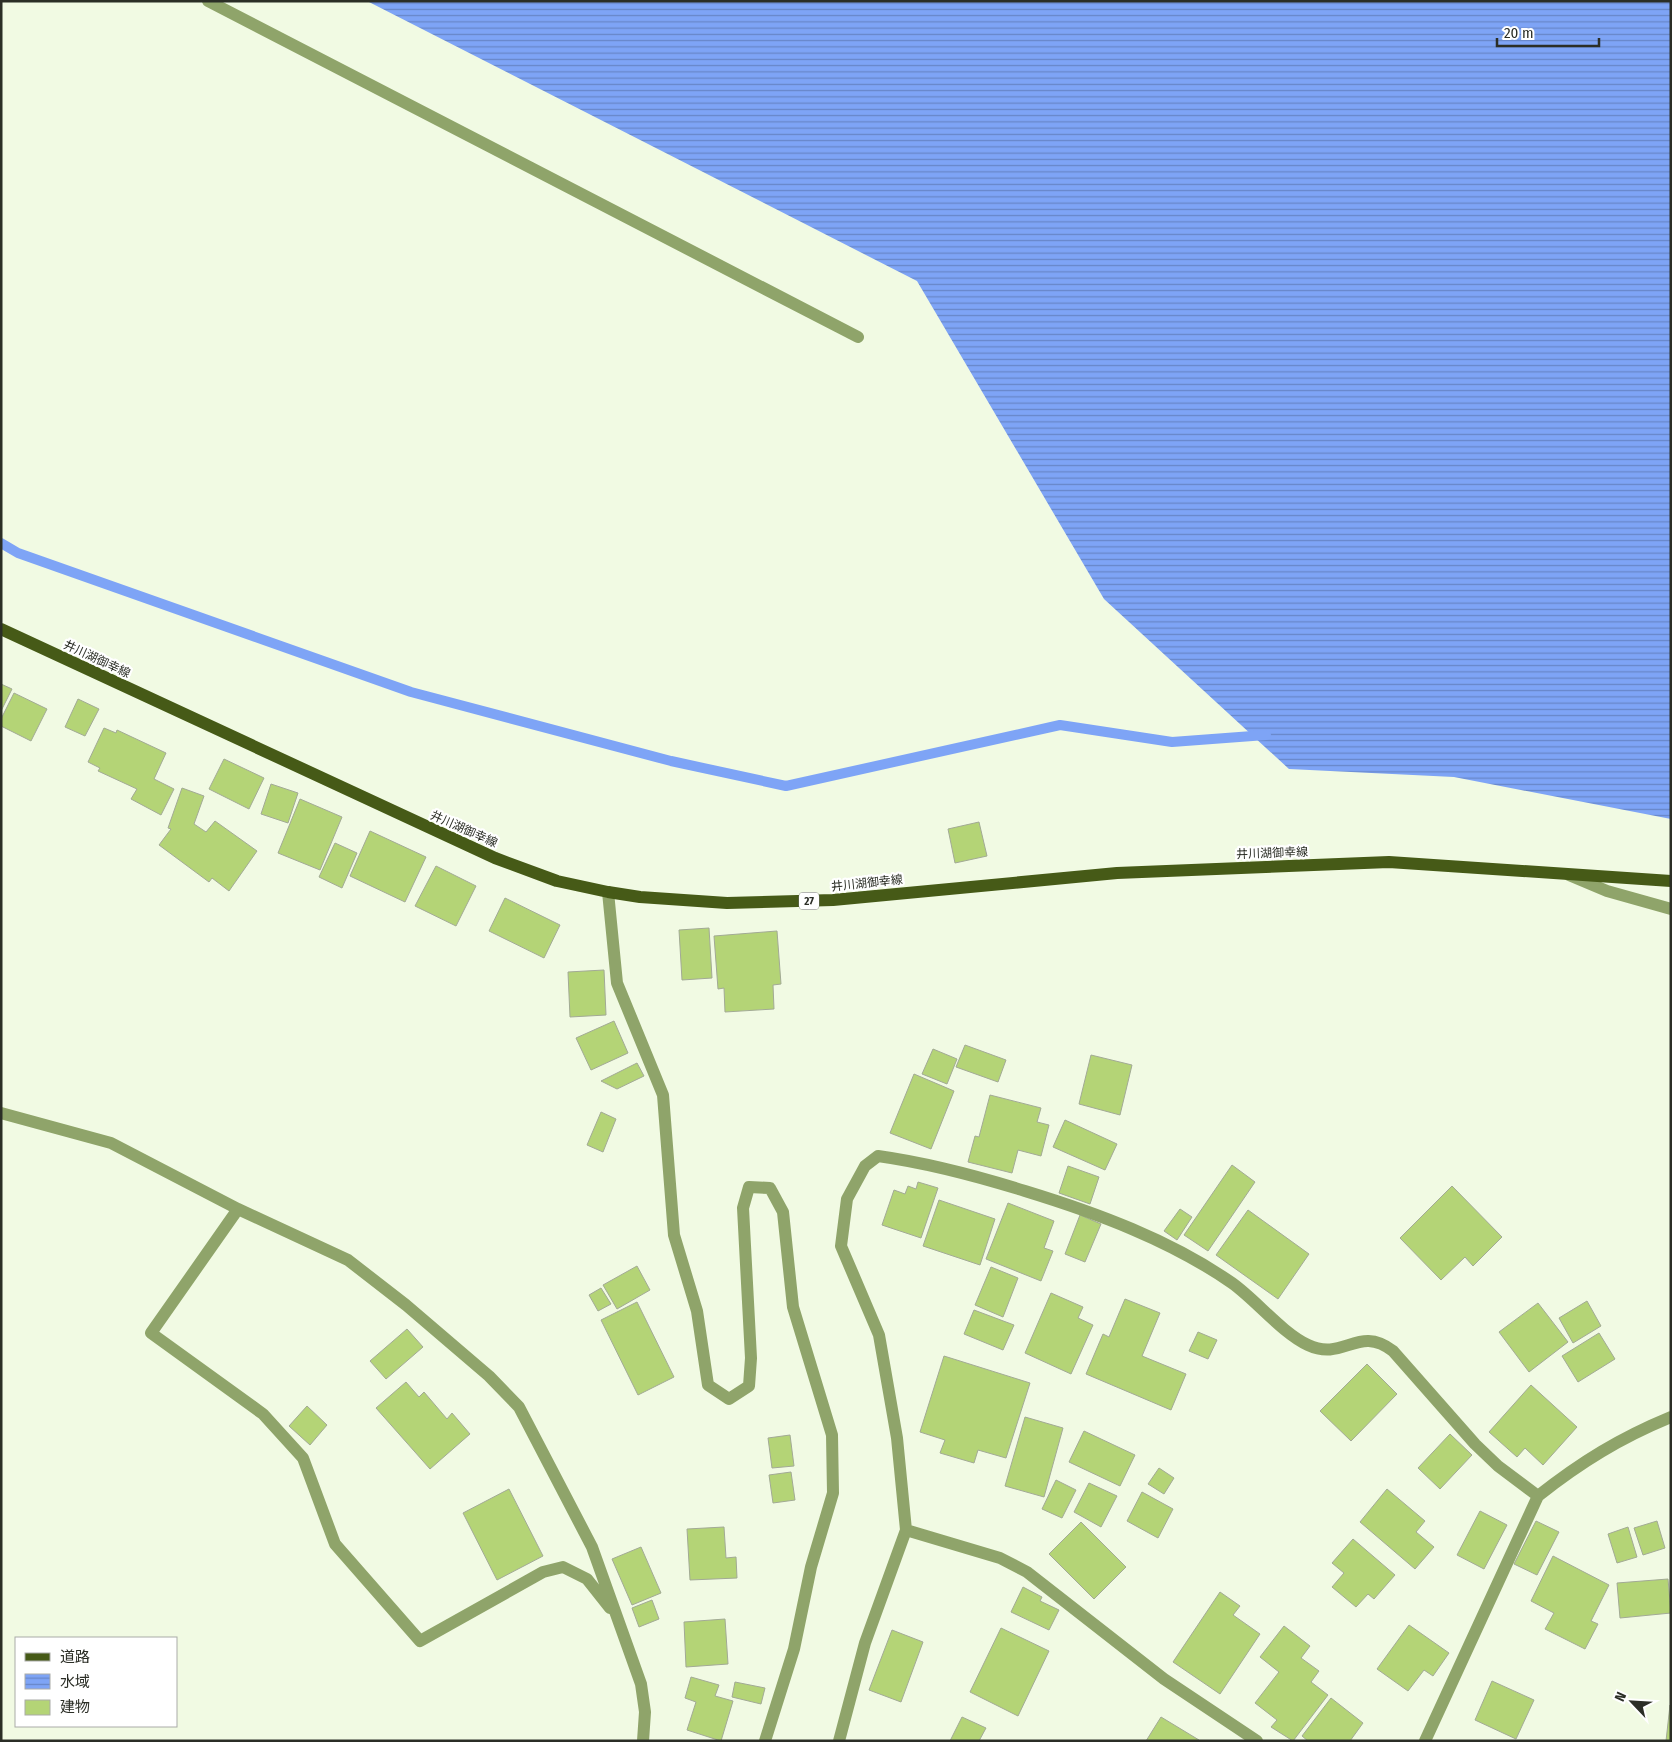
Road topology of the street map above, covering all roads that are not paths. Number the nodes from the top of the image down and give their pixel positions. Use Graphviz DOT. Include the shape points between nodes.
graph roads {
  1 [pos="208,1"];
  2 [pos="858,337"];
  3 [pos="1,629"];
  4 [pos="1564,873"];
  5 [pos="1671,881"];
  6 [pos="608,892"];
  7 [pos="1671,909"];
  8 [pos="1,1113"];
  9 [pos="238,1209"];
  10 [pos="1671,1417"];
  11 [pos="1538,1496"];
  12 [pos="906,1530"];
  13 [pos="616,1616"];
  14 [pos="643,1741"];
  15 [pos="765,1741"];
  16 [pos="839,1741"];
  17 [pos="1257,1741"];
  18 [pos="1425,1741"];
  1 -- 2 [label="street"];
  3 -- 6 [label="main road, 井川湖御幸線 / 27" via="495,858 557,881"];
  4 -- 5 [label="main road, 井川湖御幸線 / 27"];
  4 -- 6 [label="main road, 井川湖御幸線 / 27" via="1389,862 1117,873 833,900 727,903"];
  4 -- 7 [label="street" via="1607,892"];
  6 -- 15 [label="street" via="616,983 663,1095 674,1235 697,1311 708,1384 729,1399 749,1386 751,1358 743,1208 749,1187 770,1188 783,1212 793,1307 832,1435 833,1493 811,1567 794,1648"];
  8 -- 9 [label="street" via="111,1143"];
  9 -- 13 [label="street" via="348,1260 489,1376 519,1407 592,1547"];
  9 -- 13 [label="street" via="151,1333 263,1414 303,1458 335,1544 420,1641 543,1572 563,1566 587,1579"];
  10 -- 11 [label="street" via="1612,1443 1571,1469"];
  11 -- 12 [label="street" via="1475,1444 1382,1342 1366,1339 1335,1350 1318,1350 1303,1343 1232,1283 1159,1240 1080,1208 996,1182 878,1156 865,1166 848,1200 841,1246 879,1336 897,1438"];
  11 -- 18 [label="street"];
  12 -- 16 [label="street" via="866,1643"];
  12 -- 17 [label="street" via="1000,1558 1027,1572 1164,1678"];
  13 -- 14 [label="street" via="641,1684 645,1712"];
}
